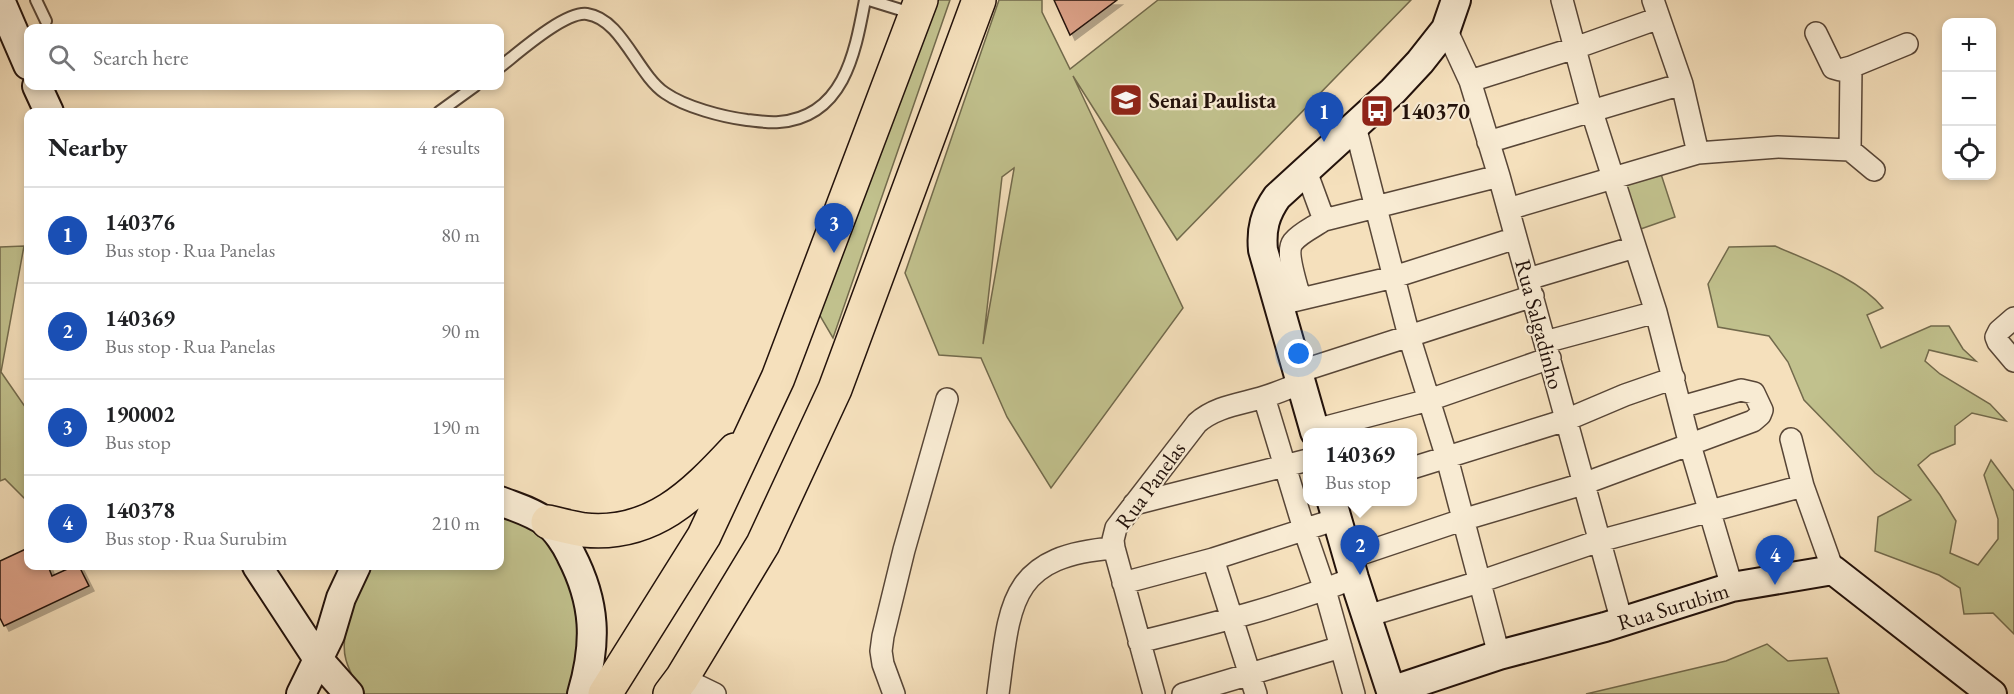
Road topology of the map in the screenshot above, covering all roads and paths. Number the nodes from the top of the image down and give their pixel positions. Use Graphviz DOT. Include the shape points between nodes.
graph roads {
  1 [pos="0,0"];
  2 [pos="36,0"];
  3 [pos="867,0"];
  4 [pos="979,0"];
  5 [pos="1562,0"];
  6 [pos="918,7"];
  7 [pos="1456,8"];
  8 [pos="1656,9"];
  9 [pos="46,21"];
  10 [pos="1816,33"];
  11 [pos="1907,44"];
  12 [pos="1575,48"];
  13 [pos="24,56"];
  14 [pos="504,64"];
  15 [pos="1851,67"];
  16 [pos="1470,81"];
  17 [pos="1682,84"];
  18 [pos="39,90"];
  19 [pos="469,90"];
  20 [pos="47,108"];
  21 [pos="445,108"];
  22 [pos="1592,112"];
  23 [pos="1355,126"];
  24 [pos="1488,142"];
  25 [pos="1850,150"];
  26 [pos="1698,153"];
  27 [pos="1874,170"];
  28 [pos="1306,171"];
  29 [pos="1498,176"];
  30 [pos="1613,179"];
  31 [pos="1376,208"];
  32 [pos="1508,209"];
  33 [pos="1324,220"];
  34 [pos="1516,238"];
  35 [pos="1635,247"];
  36 [pos="1394,277"];
  37 [pos="1530,287"];
  38 [pos="1290,301"];
  39 [pos="1656,312"];
  40 [pos="2014,318"];
  41 [pos="1409,336"];
  42 [pos="1547,350"];
  43 [pos="2014,361"];
  44 [pos="1300,378"];
  45 [pos="1674,378"];
  46 [pos="1264,397"];
  47 [pos="948,399"];
  48 [pos="1429,400"];
  49 [pos="1681,407"];
  50 [pos="1566,420"];
  51 [pos="1314,428"];
  52 [pos="1326,428"];
  53 [pos="755,429"];
  54 [pos="1791,439"];
  55 [pos="1690,445"];
  56 [pos="1447,458"];
  57 [pos="1303,461"];
  58 [pos="1285,466"];
  59 [pos="1417,467"];
  60 [pos="1584,484"];
  61 [pos="1803,486"];
  62 [pos="504,503"];
  63 [pos="1134,504"];
  64 [pos="1335,510"];
  65 [pos="1708,511"];
  66 [pos="1462,520"];
  67 [pos="548,522"];
  68 [pos="1304,530"];
  69 [pos="1599,541"];
  70 [pos="1114,548"];
  71 [pos="1213,559"];
  72 [pos="1351,568"];
  73 [pos="264,570"];
  74 [pos="350,570"];
  75 [pos="1833,570"];
  76 [pos="1479,582"];
  77 [pos="1123,583"];
  78 [pos="1732,587"];
  79 [pos="1325,590"];
  80 [pos="1367,616"];
  81 [pos="1233,619"];
  82 [pos="1622,622"];
  83 [pos="1139,642"];
  84 [pos="1341,648"];
  85 [pos="1499,654"];
  86 [pos="318,659"];
  87 [pos="1253,685"];
  88 [pos="676,686"];
  89 [pos="1389,692"];
  90 [pos="301,694"];
  91 [pos="349,694"];
  92 [pos="582,694"];
  93 [pos="605,694"];
  94 [pos="715,694"];
  95 [pos="894,694"];
  96 [pos="999,694"];
  97 [pos="1154,694"];
  98 [pos="1183,694"];
  99 [pos="1354,694"];
  100 [pos="1992,694"];
  1 -- 13 [label="street"];
  2 -- 9 [label="lane"];
  3 -- 6 [label="lane"];
  3 -- 14 [label="lane" via="851,60 837,91 824,105 791,120 730,118 666,94 609,24 596,16 575,15 563,20"];
  4 -- 88 [label="highway" via="835,389 763,544"];
  5 -- 12 [label="street"];
  6 -- 53 [label="highway"];
  7 -- 16 [label="street, Rua Salgadinho"];
  7 -- 23 [label="street" via="1393,92"];
  8 -- 12 [label="street"];
  8 -- 17 [label="street"];
  10 -- 15 [label="street" via="1833,68"];
  11 -- 15 [label="street"];
  12 -- 16 [label="street"];
  12 -- 22 [label="street"];
  15 -- 25 [label="street"];
  16 -- 24 [label="street, Rua Salgadinho"];
  17 -- 22 [label="street"];
  17 -- 26 [label="street"];
  18 -- 20 [label="street"];
  19 -- 21 [label="lane"];
  22 -- 24 [label="street"];
  22 -- 30 [label="street"];
  23 -- 28 [label="street"];
  23 -- 31 [label="street"];
  24 -- 29 [label="street, Rua Salgadinho"];
  25 -- 26 [label="street" via="1778,147"];
  25 -- 27 [label="street"];
  26 -- 30 [label="street"];
  28 -- 33 [label="street"];
  28 -- 38 [label="street" via="1277,197 1267,212 1262,236 1263,250"];
  29 -- 31 [label="street"];
  29 -- 32 [label="street, Rua Salgadinho"];
  30 -- 32 [label="street"];
  30 -- 35 [label="street"];
  31 -- 33 [label="street"];
  31 -- 36 [label="street"];
  32 -- 34 [label="street, Rua Salgadinho"];
  33 -- 38 [label="street" via="1290,248"];
  34 -- 36 [label="street"];
  34 -- 37 [label="street, Rua Salgadinho"];
  35 -- 37 [label="street, Rua Panelas"];
  35 -- 39 [label="street"];
  36 -- 38 [label="street"];
  36 -- 41 [label="street"];
  37 -- 41 [label="street, Rua Panelas"];
  37 -- 42 [label="street, Rua Salgadinho"];
  38 -- 44 [label="street"];
  39 -- 42 [label="street"];
  39 -- 45 [label="street"];
  40 -- 43 [label="street" via="1996,336"];
  41 -- 44 [label="street, Rua Panelas"];
  41 -- 48 [label="street"];
  42 -- 48 [label="street"];
  42 -- 50 [label="street, Rua Salgadinho"];
  44 -- 46 [label="street, Rua Panelas"];
  44 -- 51 [label="street"];
  45 -- 49 [label="street"];
  45 -- 50 [label="street"];
  46 -- 58 [label="street"];
  46 -- 63 [label="street, Rua Panelas" via="1204,416"];
  47 -- 95 [label="street" via="883,636 882,658"];
  48 -- 52 [label="street"];
  48 -- 56 [label="street"];
  49 -- 55 [label="street"];
  49 -- 55 [label="street" via="1741,390 1754,393 1761,407 1760,415 1753,421"];
  50 -- 56 [label="street"];
  50 -- 60 [label="street, Rua Salgadinho"];
  53 -- 67 [label="highway" via="705,483 658,517 614,530 584,530"];
  53 -- 93 [label="highway" via="704,536"];
  54 -- 61 [label="street"];
  55 -- 60 [label="street"];
  55 -- 65 [label="street"];
  56 -- 59 [label="street"];
  56 -- 66 [label="street"];
  57 -- 58 [label="street"];
  58 -- 63 [label="street"];
  58 -- 68 [label="street"];
  60 -- 66 [label="street"];
  60 -- 69 [label="street, Rua Salgadinho"];
  61 -- 65 [label="street"];
  61 -- 75 [label="street"];
  62 -- 67 [label="street"];
  63 -- 70 [label="street, Rua Panelas" via="1116,528"];
  64 -- 68 [label="street"];
  64 -- 72 [label="street"];
  65 -- 69 [label="street"];
  65 -- 78 [label="street"];
  66 -- 72 [label="street"];
  66 -- 76 [label="street"];
  67 -- 92 [label="street" via="572,556 590,604 591,666"];
  68 -- 71 [label="street"];
  68 -- 79 [label="street"];
  69 -- 76 [label="street"];
  69 -- 82 [label="street, Rua Salgadinho"];
  70 -- 77 [label="street, Rua Panelas"];
  70 -- 96 [label="street" via="1061,558 1030,576 1011,614"];
  71 -- 77 [label="street"];
  71 -- 81 [label="street"];
  72 -- 79 [label="street"];
  72 -- 80 [label="street"];
  73 -- 86 [label="street"];
  74 -- 86 [label="street" via="330,635"];
  75 -- 78 [label="street, Rua Surubim"];
  75 -- 100 [label="street"];
  76 -- 80 [label="street"];
  76 -- 85 [label="street"];
  77 -- 83 [label="street, Rua Panelas"];
  78 -- 82 [label="street, Rua Surubim"];
  79 -- 81 [label="street"];
  79 -- 84 [label="street"];
  80 -- 89 [label="street"];
  81 -- 83 [label="street"];
  81 -- 87 [label="street"];
  82 -- 85 [label="street, Rua Surubim"];
  83 -- 97 [label="street, Rua Panelas"];
  84 -- 87 [label="street"];
  84 -- 99 [label="street"];
  85 -- 89 [label="street, Rua Surubim"];
  86 -- 90 [label="street"];
  86 -- 91 [label="street"];
  87 -- 98 [label="street"];
  88 -- 94 [label="street"];
}
